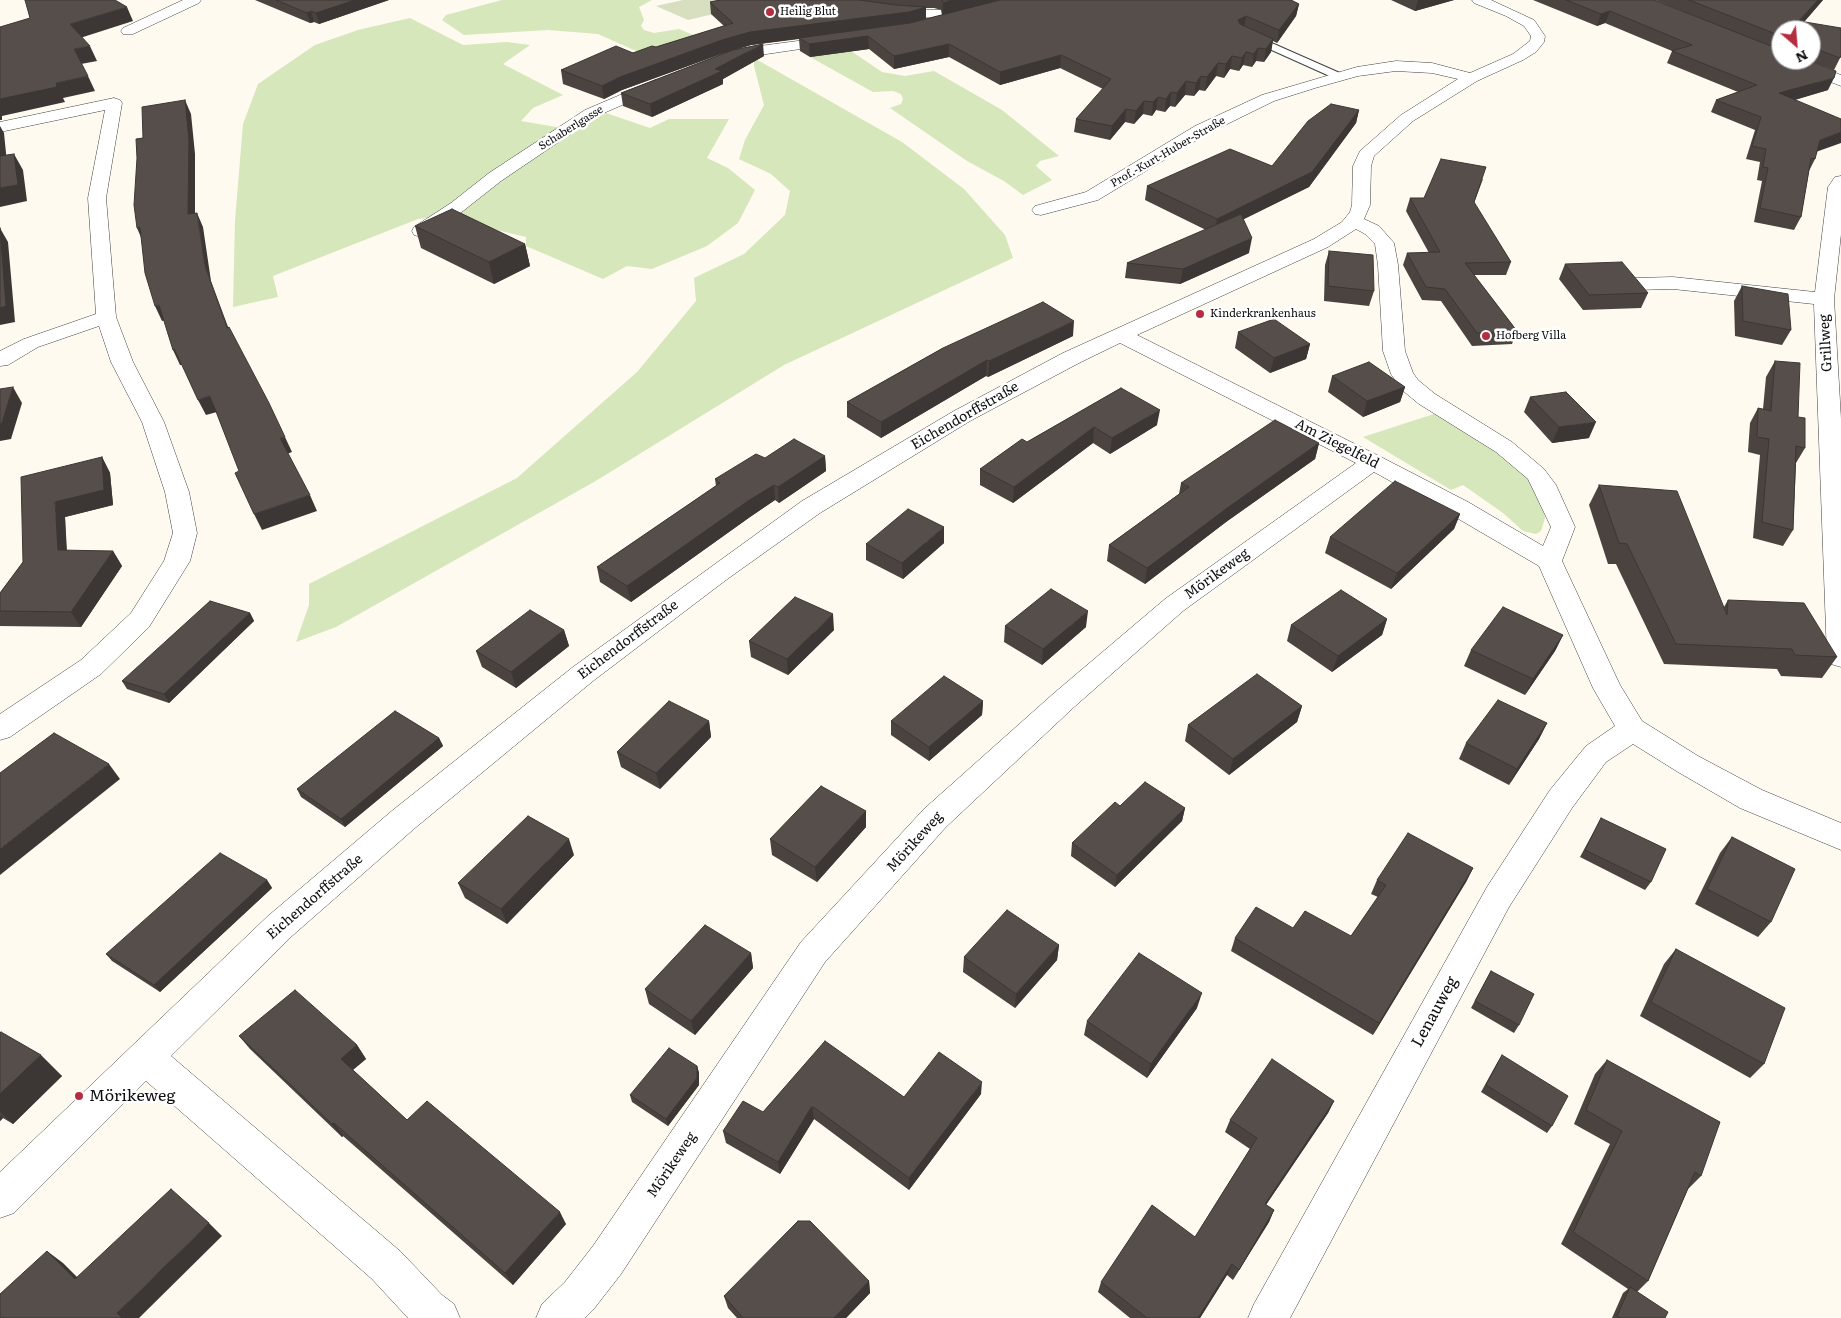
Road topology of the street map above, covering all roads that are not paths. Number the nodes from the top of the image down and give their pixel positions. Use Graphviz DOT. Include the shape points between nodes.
graph roads {
  1 [pos="194,0"];
  2 [pos="210,0"];
  3 [pos="816,0"];
  4 [pos="1479,0"];
  5 [pos="1012,2"];
  6 [pos="176,24"];
  7 [pos="919,28"];
  8 [pos="128,31"];
  9 [pos="1243,33"];
  10 [pos="855,38"];
  11 [pos="713,64"];
  12 [pos="1813,70"];
  13 [pos="1338,76"];
  14 [pos="1471,78"];
  15 [pos="670,80"];
  16 [pos="1841,81"];
  17 [pos="0,127"];
  18 [pos="1841,181"];
  19 [pos="1041,210"];
  20 [pos="1354,221"];
  21 [pos="420,232"];
  22 [pos="1634,284"];
  23 [pos="1824,299"];
  24 [pos="106,317"];
  25 [pos="1120,335"];
  26 [pos="0,360"];
  27 [pos="1373,462"];
  28 [pos="1549,561"];
  29 [pos="1841,657"];
  30 [pos="0,729"];
  31 [pos="1632,729"];
  32 [pos="1841,837"];
  33 [pos="145,1057"];
  34 [pos="0,1199"];
  35 [pos="440,1318"];
  36 [pos="556,1318"];
  37 [pos="1268,1318"];
  1 -- 8 [label="street"];
  2 -- 6 [label="street"];
  3 -- 5 [label="street" via="912,14 961,12"];
  4 -- 14 [label="street" via="1523,19 1538,36 1531,49"];
  5 -- 7 [label="street"];
  9 -- 13 [label="lane"];
  10 -- 11 [label="street" via="752,52"];
  12 -- 16 [label="street"];
  13 -- 14 [label="street, Prof.-Kurt-Huber-Straße" via="1375,68 1412,66"];
  13 -- 19 [label="street, Prof.-Kurt-Huber-Straße" via="1268,98 1201,130 1092,196"];
  14 -- 20 [label="street" via="1407,118 1366,155 1361,174 1361,205"];
  15 -- 21 [label="street, Schaberlgasse" via="591,113 495,176"];
  17 -- 24 [label="street" via="114,103 97,198"];
  18 -- 23 [label="street, Grillweg" via="1837,187"];
  20 -- 25 [label="street, Eichendorffstraße" via="1321,243"];
  20 -- 28 [label="street" via="1372,230 1384,243 1394,351 1402,374 1427,399 1504,446 1536,474 1563,527"];
  22 -- 23 [label="street, Grillweg" via="1674,283"];
  23 -- 29 [label="street, Grillweg"];
  24 -- 26 [label="street" via="31,344"];
  24 -- 30 [label="street" via="122,362 153,422 177,492 185,533 177,561 140,620 91,668"];
  25 -- 27 [label="street, Am Ziegelfeld"];
  25 -- 33 [label="street, Eichendorffstraße" via="1022,383 890,459 810,507 717,574 583,674 404,819 280,926"];
  27 -- 28 [label="street, Am Ziegelfeld"];
  27 -- 36 [label="street, Mörikeweg" via="1174,605 935,818 814,952 607,1260 579,1296"];
  28 -- 31 [label="street" via="1607,688"];
  31 -- 32 [label="street" via="1751,799"];
  31 -- 37 [label="street, Lenauweg" via="1596,754 1561,799 1498,897"];
  33 -- 34 [label="street, Eichendorffstraße"];
  33 -- 35 [label="street" via="386,1265"];
}
